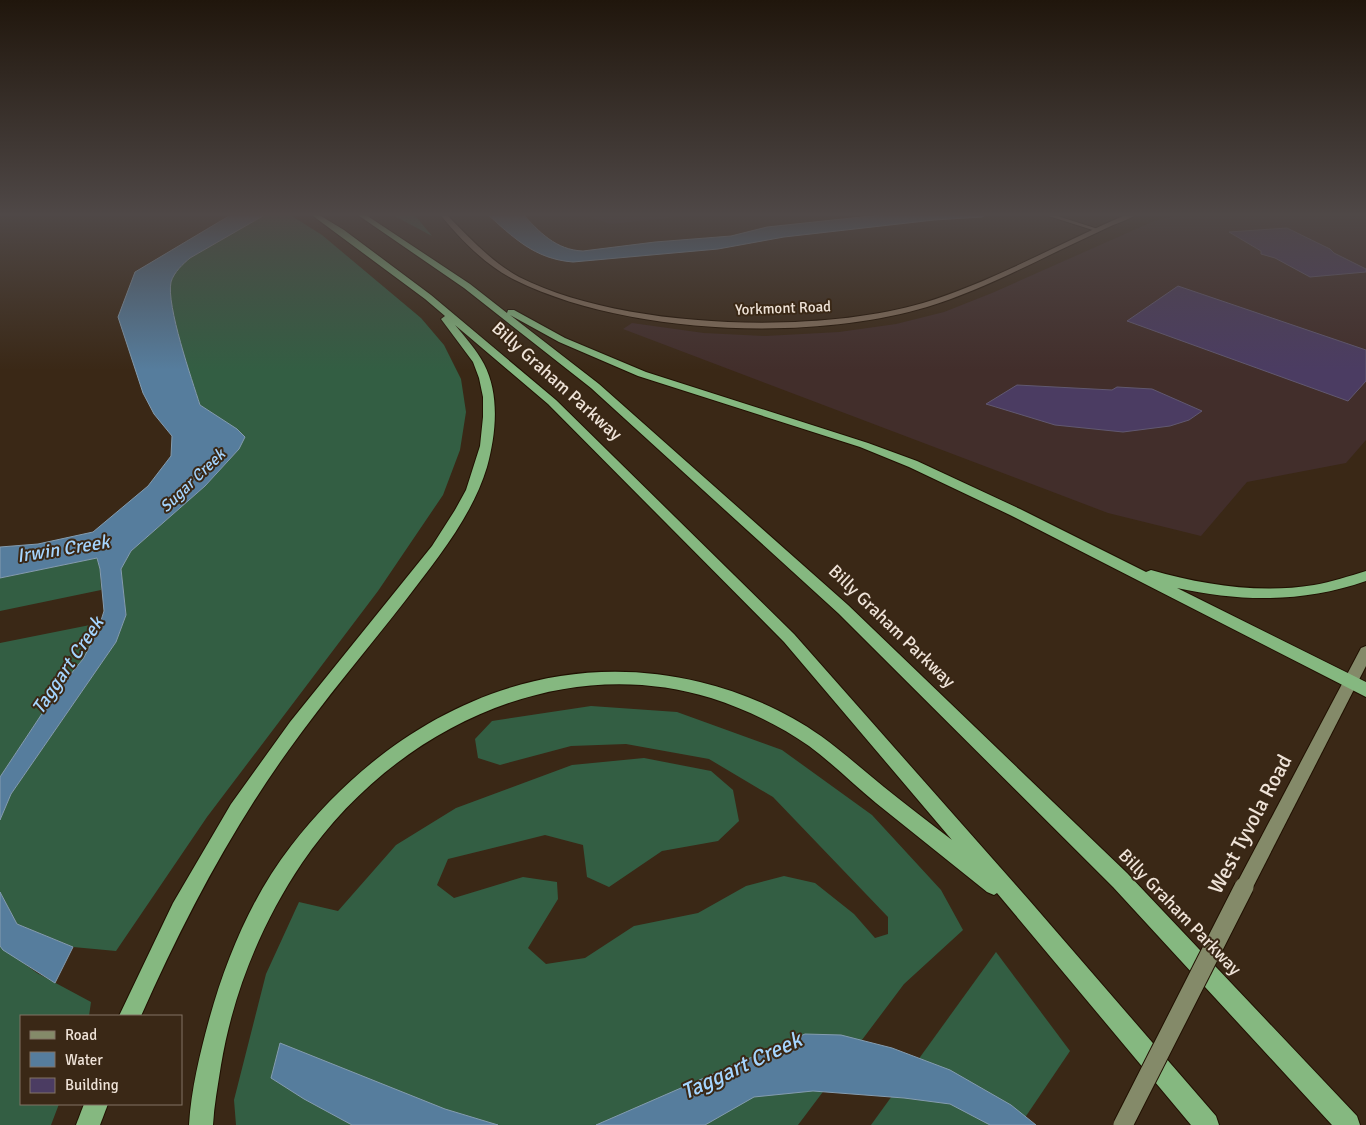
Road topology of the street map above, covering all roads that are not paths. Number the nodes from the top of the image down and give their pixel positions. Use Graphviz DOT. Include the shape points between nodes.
graph roads {
  1 [pos="386,266"];
  2 [pos="436,266"];
  3 [pos="496,266"];
  4 [pos="1020,266"];
  5 [pos="467,286"];
  6 [pos="428,297"];
  7 [pos="1115,562"];
  8 [pos="1366,576"];
  9 [pos="1366,652"];
  10 [pos="1358,687"];
  11 [pos="1022,907"];
  12 [pos="130,1015"];
  13 [pos="96,1105"];
  14 [pos="88,1125"];
  15 [pos="201,1125"];
  16 [pos="1123,1125"];
  17 [pos="1207,1125"];
  18 [pos="1348,1125"];
  1 -- 6 [label="highway, Billy Graham Parkway"];
  2 -- 5 [label="highway, Billy Graham Parkway"];
  3 -- 4 [label="street, Yorkmont Road" via="551,293 628,313 725,324 776,324 872,316 923,305"];
  5 -- 7 [label="highway" via="571,344 642,374 864,445 913,464"];
  5 -- 18 [label="highway, Billy Graham Parkway" via="595,386 843,609 1120,880"];
  6 -- 11 [label="highway, Billy Graham Parkway" via="552,402 789,638"];
  6 -- 12 [label="highway" via="481,369 487,394 487,444 472,490 455,523 427,562 283,745 235,814 163,941"];
  7 -- 8 [label="highway" via="1195,586 1256,593 1316,591"];
  7 -- 10 [label="highway"];
  9 -- 10 [label="main road, West Tyvola Road"];
  10 -- 16 [label="main road, West Tyvola Road, bridge" via="1244,887"];
  11 -- 15 [label="highway" via="807,736 772,716 703,688 641,677 598,677 534,686 478,706 435,727 394,755 334,809 298,852 252,929 234,974 216,1032"];
  11 -- 17 [label="highway, Billy Graham Parkway"];
  13 -- 14 [label="highway"];
}
